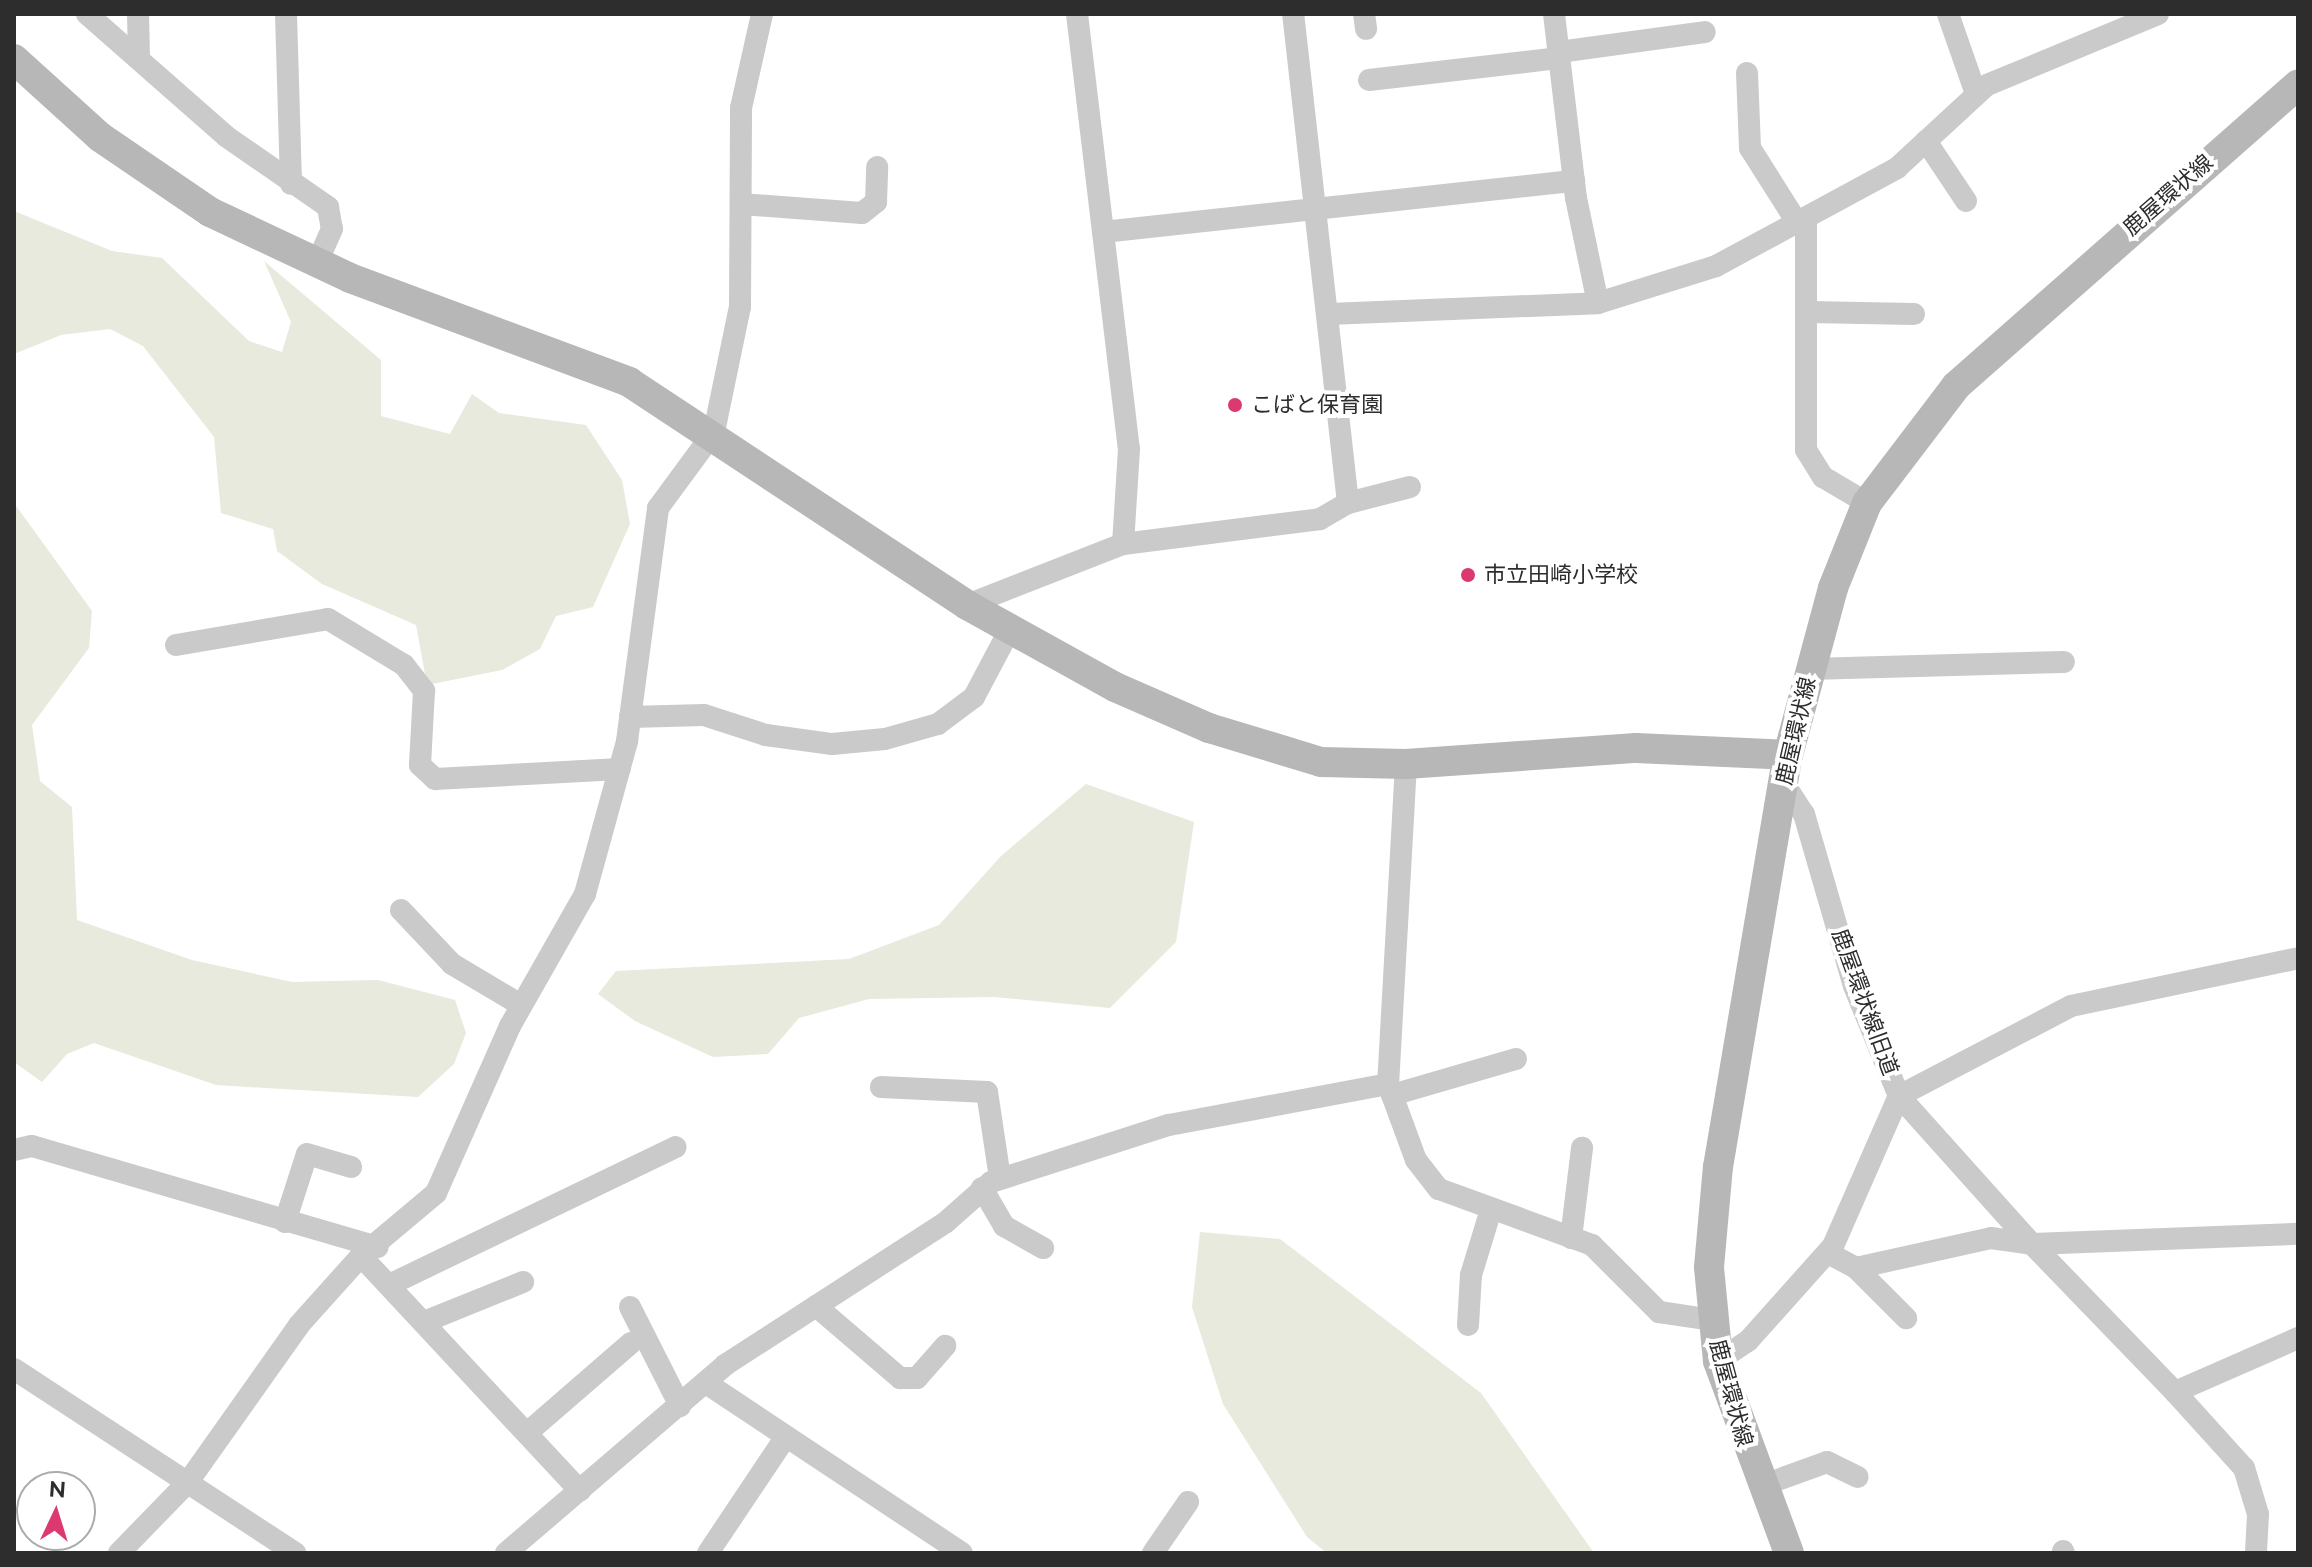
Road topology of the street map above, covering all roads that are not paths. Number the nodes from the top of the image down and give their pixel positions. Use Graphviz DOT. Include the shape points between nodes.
graph roads {
  1 [pos="87,14"];
  2 [pos="138,14"];
  3 [pos="286,14"];
  4 [pos="762,14"];
  5 [pos="1077,14"];
  6 [pos="1293,14"];
  7 [pos="1554,14"];
  8 [pos="1948,14"];
  9 [pos="2158,14"];
  10 [pos="1693,28"];
  11 [pos="1559,55"];
  12 [pos="14,59"];
  13 [pos="139,59"];
  14 [pos="1747,73"];
  15 [pos="1369,80"];
  16 [pos="2298,84"];
  17 [pos="1976,94"];
  18 [pos="1926,141"];
  19 [pos="877,167"];
  20 [pos="1574,181"];
  21 [pos="291,184"];
  22 [pos="1966,201"];
  23 [pos="741,204"];
  24 [pos="1316,209"];
  25 [pos="1802,222"];
  26 [pos="1103,232"];
  27 [pos="317,263"];
  28 [pos="1598,303"];
  29 [pos="1809,312"];
  30 [pos="1329,314"];
  31 [pos="1914,314"];
  32 [pos="714,432"];
  33 [pos="1410,487"];
  34 [pos="1348,503"];
  35 [pos="1867,503"];
  36 [pos="1123,544"];
  37 [pos="967,605"];
  38 [pos="1010,629"];
  39 [pos="176,645"];
  40 [pos="2064,662"];
  41 [pos="1810,669"];
  42 [pos="630,717"];
  43 [pos="1406,764"];
  44 [pos="1785,768"];
  45 [pos="620,769"];
  46 [pos="401,910"];
  47 [pos="2298,958"];
  48 [pos="521,1005"];
  49 [pos="1516,1059"];
  50 [pos="881,1087"];
  51 [pos="1390,1090"];
  52 [pos="1899,1096"];
  53 [pos="676,1147"];
  54 [pos="1582,1148"];
  55 [pos="14,1150"];
  56 [pos="351,1167"];
  57 [pos="991,1183"];
  58 [pos="1490,1213"];
  59 [pos="285,1222"];
  60 [pos="2298,1234"];
  61 [pos="1571,1238"];
  62 [pos="2032,1244"];
  63 [pos="1043,1248"];
  64 [pos="370,1252"];
  65 [pos="1828,1253"];
  66 [pos="1856,1268"];
  67 [pos="523,1282"];
  68 [pos="389,1285"];
  69 [pos="816,1306"];
  70 [pos="630,1307"];
  71 [pos="1906,1318"];
  72 [pos="1713,1320"];
  73 [pos="424,1322"];
  74 [pos="1468,1325"];
  75 [pos="2298,1338"];
  76 [pos="631,1343"];
  77 [pos="945,1346"];
  78 [pos="1718,1361"];
  79 [pos="14,1369"];
  80 [pos="706,1383"];
  81 [pos="2175,1392"];
  82 [pos="680,1406"];
  83 [pos="527,1433"];
  84 [pos="785,1438"];
  85 [pos="1858,1477"];
  86 [pos="188,1482"];
  87 [pos="1761,1486"];
  88 [pos="580,1491"];
  89 [pos="1188,1502"];
  90 [pos="119,1553"];
  91 [pos="295,1553"];
  92 [pos="506,1553"];
  93 [pos="708,1553"];
  94 [pos="962,1553"];
  95 [pos="1153,1553"];
  96 [pos="1789,1553"];
  97 [pos="2256,1553"];
  1 -- 13 [label="street"];
  2 -- 13 [label="street"];
  3 -- 21 [label="street"];
  4 -- 23 [label="street" via="741,108"];
  5 -- 26 [label="street"];
  6 -- 24 [label="street"];
  7 -- 11 [label="street"];
  8 -- 17 [label="street"];
  9 -- 17 [label="street"];
  10 -- 11 [label="street"];
  11 -- 15 [label="street"];
  11 -- 20 [label="street"];
  12 -- 27 [label="street" via="100,137 210,212"];
  13 -- 21 [label="street"];
  14 -- 25 [label="street" via="1750,148"];
  16 -- 35 [label="street, 鹿屋環状線" via="1978,364 1900,453"];
  17 -- 18 [label="street"];
  18 -- 22 [label="street"];
  18 -- 25 [label="street" via="1897,168"];
  19 -- 23 [label="street" via="876,202 862,213"];
  20 -- 24 [label="street"];
  20 -- 28 [label="street"];
  21 -- 27 [label="street" via="328,207 332,229"];
  23 -- 32 [label="street" via="740,307"];
  24 -- 26 [label="street"];
  24 -- 30 [label="street"];
  25 -- 28 [label="street" via="1716,266"];
  25 -- 29 [label="street"];
  26 -- 36 [label="street" via="1129,449"];
  27 -- 32 [label="street" via="629,382"];
  28 -- 30 [label="street"];
  29 -- 31 [label="street"];
  29 -- 35 [label="street" via="1806,450 1823,477"];
  30 -- 34 [label="street"];
  32 -- 37 [label="street"];
  32 -- 42 [label="street" via="658,508"];
  33 -- 34 [label="street"];
  34 -- 36 [label="street" via="1320,519"];
  35 -- 41 [label="street, 鹿屋環状線"];
  36 -- 37 [label="street"];
  37 -- 38 [label="street"];
  38 -- 42 [label="street" via="974,697 938,724 885,739 832,744 766,735 704,715"];
  38 -- 43 [label="street" via="1115,687 1281,755"];
  39 -- 45 [label="street" via="328,619 404,665 424,691 420,765 435,779"];
  40 -- 41 [label="street"];
  41 -- 44 [label="street, 鹿屋環状線"];
  42 -- 45 [label="street"];
  43 -- 44 [label="street" via="1636,748"];
  43 -- 51 [label="street"];
  44 -- 52 [label="street, 鹿屋環状線旧道" via="1804,814 1854,986"];
  44 -- 72 [label="street, 鹿屋環状線" via="1718,1167"];
  45 -- 48 [label="street" via="585,894"];
  46 -- 48 [label="street" via="452,964"];
  47 -- 52 [label="street" via="2071,1006"];
  48 -- 64 [label="street" via="436,1193"];
  49 -- 51 [label="street"];
  50 -- 57 [label="street" via="987,1092"];
  51 -- 57 [label="street" via="1169,1125"];
  51 -- 58 [label="street" via="1416,1160 1439,1189"];
  52 -- 62 [label="street"];
  52 -- 65 [label="street, 鹿屋環状線旧道"];
  53 -- 68 [label="street"];
  54 -- 61 [label="street"];
  55 -- 59 [label="street" via="32,1146"];
  56 -- 59 [label="street" via="307,1154"];
  57 -- 63 [label="street" via="1004,1226"];
  57 -- 69 [label="street" via="946,1222"];
  58 -- 61 [label="street"];
  58 -- 74 [label="street" via="1471,1275"];
  59 -- 64 [label="street"];
  60 -- 62 [label="street"];
  61 -- 72 [label="street" via="1592,1245 1659,1312"];
  62 -- 66 [label="street" via="1991,1238"];
  62 -- 81 [label="street"];
  64 -- 68 [label="street"];
  64 -- 86 [label="street" via="299,1325"];
  65 -- 66 [label="street"];
  65 -- 78 [label="street, 鹿屋環状線旧道" via="1748,1341"];
  66 -- 71 [label="street"];
  67 -- 73 [label="street"];
  68 -- 73 [label="street"];
  69 -- 77 [label="street" via="900,1378 917,1378"];
  69 -- 80 [label="street"];
  70 -- 82 [label="street"];
  72 -- 78 [label="street, 鹿屋環状線"];
  73 -- 83 [label="street"];
  75 -- 81 [label="street"];
  76 -- 83 [label="street"];
  78 -- 87 [label="street, 鹿屋環状線"];
  79 -- 86 [label="street"];
  80 -- 82 [label="street"];
  80 -- 84 [label="street"];
  81 -- 97 [label="street" via="2244,1468 2258,1514"];
  82 -- 88 [label="street"];
  83 -- 88 [label="street"];
  84 -- 93 [label="street"];
  84 -- 94 [label="street"];
  85 -- 87 [label="street" via="1827,1462"];
  86 -- 90 [label="street"];
  86 -- 91 [label="street"];
  87 -- 96 [label="street, 鹿屋環状線"];
  88 -- 92 [label="street"];
  89 -- 95 [label="street"];
}
